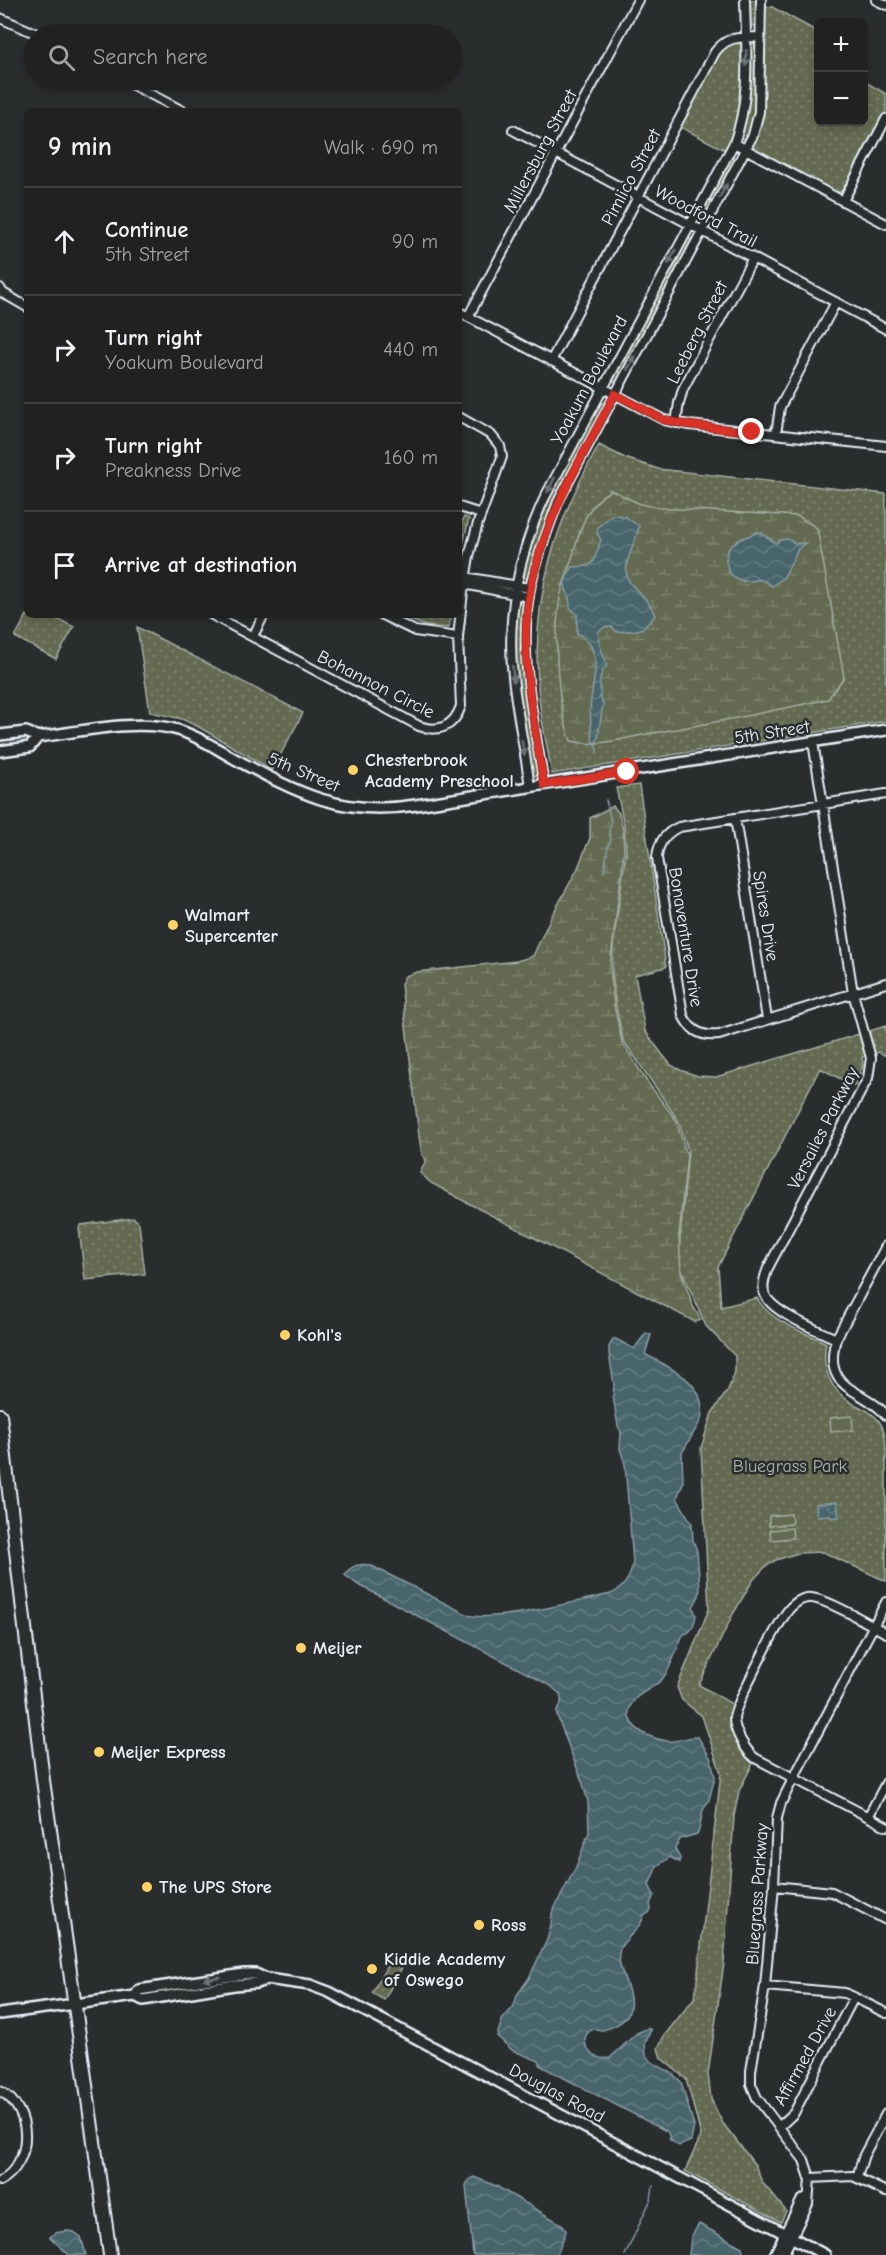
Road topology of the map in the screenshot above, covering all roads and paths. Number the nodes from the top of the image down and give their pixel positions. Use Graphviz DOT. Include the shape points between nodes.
graph roads {
  1 [pos="638,0"];
  2 [pos="745,0"];
  3 [pos="761,0"];
  4 [pos="876,0"];
  5 [pos="886,5"];
  6 [pos="0,18"];
  7 [pos="24,28"];
  8 [pos="760,37"];
  9 [pos="746,38"];
  10 [pos="142,90"];
  11 [pos="177,108"];
  12 [pos="886,119"];
  13 [pos="513,130"];
  14 [pos="734,143"];
  15 [pos="746,149"];
  16 [pos="556,153"];
  17 [pos="638,196"];
  18 [pos="843,201"];
  19 [pos="690,224"];
  20 [pos="886,224"];
  21 [pos="702,231"];
  22 [pos="753,258"];
  23 [pos="1,292"];
  24 [pos="836,302"];
  25 [pos="24,305"];
  26 [pos="462,314"];
  27 [pos="468,317"];
  28 [pos="886,328"];
  29 [pos="551,361"];
  30 [pos="601,388"];
  31 [pos="615,394"];
  32 [pos="462,419"];
  33 [pos="676,423"];
  34 [pos="776,434"];
  35 [pos="886,446"];
  36 [pos="462,508"];
  37 [pos="481,514"];
  38 [pos="465,580"];
  39 [pos="530,588"];
  40 [pos="515,590"];
  41 [pos="529,597"];
  42 [pos="462,604"];
  43 [pos="218,618"];
  44 [pos="262,618"];
  45 [pos="388,618"];
  46 [pos="460,618"];
  47 [pos="253,636"];
  48 [pos="458,637"];
  49 [pos="886,730"];
  50 [pos="0,735"];
  51 [pos="38,737"];
  52 [pos="813,742"];
  53 [pos="0,751"];
  54 [pos="544,785"];
  55 [pos="530,787"];
  56 [pos="886,794"];
  57 [pos="822,804"];
  58 [pos="735,818"];
  59 [pos="886,983"];
  60 [pos="853,993"];
  61 [pos="767,1019"];
  62 [pos="886,1246"];
  63 [pos="836,1339"];
  64 [pos="0,1415"];
  65 [pos="886,1415"];
  66 [pos="886,1602"];
  67 [pos="873,1626"];
  68 [pos="886,1634"];
  69 [pos="794,1778"];
  70 [pos="886,1782"];
  71 [pos="868,1816"];
  72 [pos="886,1826"];
  73 [pos="774,1886"];
  74 [pos="886,1920"];
  75 [pos="765,1986"];
  76 [pos="854,1997"];
  77 [pos="75,2004"];
  78 [pos="886,2013"];
  79 [pos="0,2014"];
  80 [pos="0,2091"];
  81 [pos="886,2114"];
  82 [pos="779,2127"];
  83 [pos="856,2177"];
  84 [pos="810,2178"];
  85 [pos="0,2181"];
  86 [pos="886,2192"];
  87 [pos="788,2236"];
  88 [pos="110,2255"];
  89 [pos="774,2255"];
  90 [pos="783,2255"];
  91 [pos="825,2255"];
  1 -- 16 [label="street, Millersburg Street"];
  2 -- 9 [label="street, Yoakum Boulevard"];
  3 -- 8 [label="street, Yoakum Boulevard"];
  4 -- 5 [label="street"];
  6 -- 7 [label="street"];
  8 -- 9 [label="street, Pimlico Street"];
  8 -- 15 [label="street, Yoakum Boulevard" via="759,112"];
  9 -- 14 [label="street, Yoakum Boulevard, one-way" via="742,117"];
  9 -- 17 [label="street, Pimlico Street" via="725,41 715,52"];
  10 -- 11 [label="street"];
  12 -- 18 [label="street"];
  13 -- 16 [label="street, Woodford Trail"];
  14 -- 15 [label="street"];
  14 -- 19 [label="street, Yoakum Boulevard"];
  15 -- 18 [label="street"];
  21 -- 15 [label="street, Yoakum Boulevard, one-way"];
  16 -- 17 [label="street, Woodford Trail"];
  16 -- 27 [label="street, Millersburg Street"];
  17 -- 19 [label="street, Woodford Trail"];
  17 -- 29 [label="street, Pimlico Street"];
  18 -- 20 [label="street"];
  19 -- 21 [label="street, Woodford Trail"];
  19 -- 30 [label="street, Yoakum Boulevard, one-way"];
  21 -- 22 [label="street, Woodford Trail"];
  31 -- 21 [label="street, Yoakum Boulevard, one-way"];
  22 -- 24 [label="street, Woodford Trail"];
  22 -- 33 [label="street, Leeberg Street" via="683,389"];
  23 -- 25 [label="street"];
  24 -- 28 [label="street, Woodford Trail"];
  24 -- 34 [label="street" via="780,407"];
  26 -- 27 [label="street"];
  27 -- 29 [label="street"];
  29 -- 30 [label="street"];
  30 -- 31 [label="street"];
  30 -- 40 [label="street, Yoakum Boulevard, one-way" via="537,515"];
  31 -- 33 [label="street" via="656,417"];
  31 -- 39 [label="street, Yoakum Boulevard" via="558,502"];
  32 -- 37 [label="street, Bohannon Circle" via="491,435 502,453"];
  33 -- 34 [label="street"];
  34 -- 35 [label="street"];
  36 -- 37 [label="street"];
  37 -- 38 [label="street, Bohannon Circle"];
  38 -- 40 [label="street"];
  38 -- 42 [label="street, Bohannon Circle"];
  39 -- 40 [label="street"];
  39 -- 41 [label="street, Yoakum Boulevard"];
  40 -- 41 [label="street"];
  40 -- 55 [label="street, Yoakum Boulevard, one-way" via="512,674"];
  41 -- 54 [label="street, Yoakum Boulevard" via="526,670"];
  43 -- 47 [label="street, Bohannon Circle"];
  44 -- 47 [label="street"];
  45 -- 48 [label="street" via="415,631"];
  46 -- 48 [label="street, Bohannon Circle"];
  47 -- 48 [label="street, Bohannon Circle" via="433,730 451,724 459,714"];
  49 -- 52 [label="street, 5th Street"];
  50 -- 51 [label="street, 5th Street" via="26,732"];
  51 -- 53 [label="street, 5th Street" via="30,747"];
  51 -- 55 [label="street, 5th Street" via="129,727 179,730 279,783 348,807 404,807"];
  52 -- 54 [label="street, 5th Street"];
  52 -- 57 [label="street, Versailes Parkway"];
  54 -- 55 [label="street, 5th Street"];
  56 -- 57 [label="street, Bonaventure Drive"];
  57 -- 58 [label="street, Bonaventure Drive"];
  57 -- 60 [label="street, Versailes Parkway"];
  58 -- 61 [label="street, Spires Drive"];
  58 -- 61 [label="street, Bonaventure Drive" via="679,827 664,837 658,851 681,1006 687,1024 711,1036"];
  59 -- 60 [label="street, Bonaventure Drive"];
  60 -- 61 [label="street, Bonaventure Drive"];
  60 -- 63 [label="street, Versailes Parkway" via="871,1058 868,1078 764,1280 766,1296 775,1307"];
  62 -- 63 [label="street"];
  63 -- 65 [label="street" via="834,1362 842,1383"];
  64 -- 77 [label="main road" via="33,1700"];
  66 -- 67 [label="street, Bluegrass Parkway"];
  67 -- 68 [label="street"];
  67 -- 69 [label="street, Bluegrass Parkway"];
  67 -- 69 [label="street" via="816,1598 798,1602 786,1614 740,1700 735,1724 746,1749 755,1758"];
  69 -- 71 [label="street"];
  69 -- 73 [label="street, Bluegrass Parkway" via="777,1818"];
  70 -- 71 [label="street"];
  71 -- 72 [label="street"];
  73 -- 74 [label="street" via="832,1892"];
  73 -- 75 [label="street, Bluegrass Parkway"];
  75 -- 76 [label="street" via="839,1992"];
  75 -- 82 [label="street, Bluegrass Parkway" via="751,2084"];
  76 -- 78 [label="street"];
  76 -- 82 [label="street, Affirmed Drive" via="795,2113"];
  77 -- 79 [label="street, Douglas Road"];
  77 -- 87 [label="street, Douglas Road" via="135,1996 143,2000 267,1979 310,1986 340,1997"];
  77 -- 88 [label="main road"];
  80 -- 85 [label="street" via="18,2109 25,2135 20,2162"];
  81 -- 83 [label="street"];
  82 -- 84 [label="street, Bluegrass Parkway" via="804,2160"];
  83 -- 84 [label="street"];
  83 -- 86 [label="street"];
  84 -- 87 [label="street" via="808,2196 801,2201"];
  87 -- 89 [label="street"];
  87 -- 90 [label="street"];
  87 -- 91 [label="street, Douglas Road"];
}
